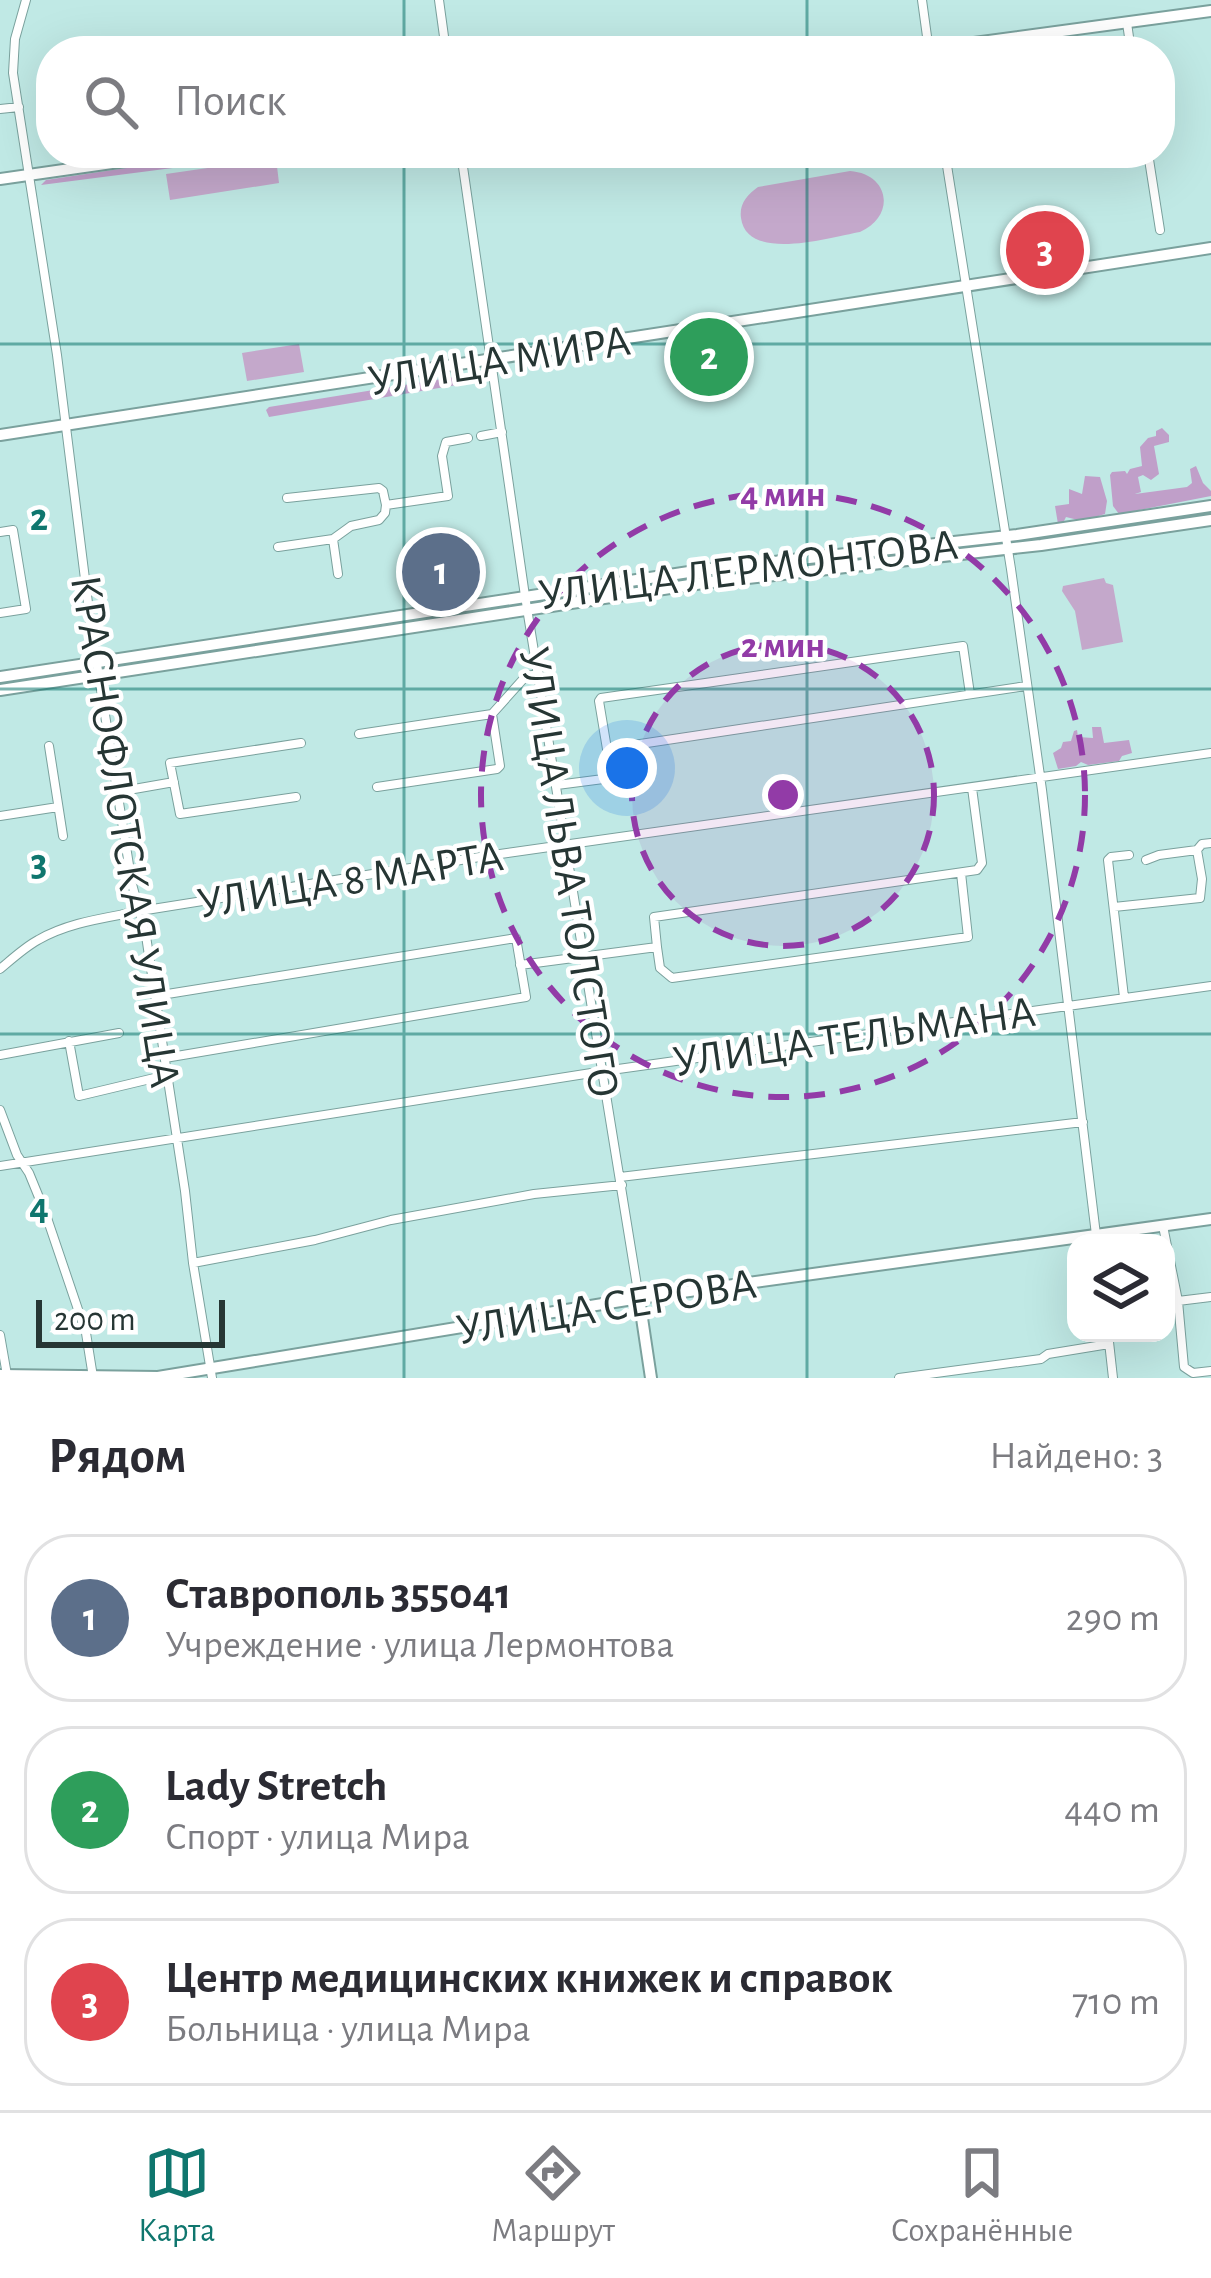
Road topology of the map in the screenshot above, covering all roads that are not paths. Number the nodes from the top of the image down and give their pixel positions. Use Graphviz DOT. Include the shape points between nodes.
graph roads {
  1 [pos="26,0"];
  2 [pos="439,0"];
  3 [pos="922,0"];
  4 [pos="1211,11"];
  5 [pos="1127,23"];
  6 [pos="444,36"];
  7 [pos="927,36"];
  8 [pos="1032,36"];
  9 [pos="1129,36"];
  10 [pos="19,107"];
  11 [pos="0,109"];
  12 [pos="78,168"];
  13 [pos="462,168"];
  14 [pos="946,168"];
  15 [pos="1150,168"];
  16 [pos="30,175"];
  17 [pos="0,179"];
  18 [pos="1160,230"];
  19 [pos="1211,248"];
  20 [pos="965,286"];
  21 [pos="491,361"];
  22 [pos="66,424"];
  23 [pos="502,432"];
  24 [pos="0,434"];
  25 [pos="481,436"];
  26 [pos="468,438"];
  27 [pos="287,498"];
  28 [pos="386,505"];
  29 [pos="1211,506"];
  30 [pos="1211,520"];
  31 [pos="0,532"];
  32 [pos="333,539"];
  33 [pos="1006,543"];
  34 [pos="278,547"];
  35 [pos="338,574"];
  36 [pos="526,603"];
  37 [pos="0,613"];
  38 [pos="98,667"];
  39 [pos="539,674"];
  40 [pos="0,677"];
  41 [pos="1026,686"];
  42 [pos="0,690"];
  43 [pos="970,694"];
  44 [pos="492,714"];
  45 [pos="359,734"];
  46 [pos="301,742"];
  47 [pos="50,746"];
  48 [pos="607,749"];
  49 [pos="1211,753"];
  50 [pos="1040,778"];
  51 [pos="174,782"];
  52 [pos="557,785"];
  53 [pos="377,787"];
  54 [pos="971,788"];
  55 [pos="117,792"];
  56 [pos="296,797"];
  57 [pos="58,807"];
  58 [pos="0,816"];
  59 [pos="63,836"];
  60 [pos="1211,843"];
  61 [pos="567,845"];
  62 [pos="1197,850"];
  63 [pos="1129,855"];
  64 [pos="1146,860"];
  65 [pos="961,873"];
  66 [pos="1114,907"];
  67 [pos="140,911"];
  68 [pos="657,947"];
  69 [pos="585,956"];
  70 [pos="520,965"];
  71 [pos="0,968"];
  72 [pos="1211,986"];
  73 [pos="155,996"];
  74 [pos="1124,998"];
  75 [pos="1067,1005"];
  76 [pos="119,1033"];
  77 [pos="69,1041"];
  78 [pos="0,1055"];
  79 [pos="165,1058"];
  80 [pos="604,1071"];
  81 [pos="167,1075"];
  82 [pos="0,1110"];
  83 [pos="1083,1121"];
  84 [pos="177,1137"];
  85 [pos="23,1162"];
  86 [pos="0,1166"];
  87 [pos="621,1181"];
  88 [pos="1211,1219"];
  89 [pos="1163,1225"];
  90 [pos="1096,1234"];
  91 [pos="1117,1234"];
  92 [pos="1067,1242"];
  93 [pos="193,1263"];
  94 [pos="639,1298"];
  95 [pos="1211,1298"];
  96 [pos="1178,1301"];
  97 [pos="0,1335"];
  98 [pos="1093,1342"];
  99 [pos="1108,1342"];
  100 [pos="1211,1371"];
  101 [pos="212,1373"];
  102 [pos="4,1376"];
  103 [pos="55,1377"];
  104 [pos="93,1377"];
  105 [pos="651,1378"];
  106 [pos="899,1378"];
  107 [pos="1113,1378"];
  1 -- 10 [label="street, КРАСНОФЛОТСКАЯ УЛИЦА" via="13,54"];
  2 -- 6 [label="street"];
  3 -- 7 [label="street"];
  4 -- 5 [label="main road"];
  5 -- 8 [label="main road"];
  5 -- 9 [label="street"];
  10 -- 11 [label="street"];
  10 -- 16 [label="street, КРАСНОФЛОТСКАЯ УЛИЦА"];
  12 -- 16 [label="main road"];
  13 -- 21 [label="street, УЛИЦА ЛЬВА ТОЛСТОГО"];
  14 -- 20 [label="street"];
  15 -- 18 [label="street"];
  16 -- 17 [label="main road"];
  16 -- 22 [label="street, КРАСНОФЛОТСКАЯ УЛИЦА"];
  19 -- 20 [label="main road, УЛИЦА МИРА"];
  20 -- 21 [label="main road, УЛИЦА МИРА"];
  20 -- 33 [label="street"];
  21 -- 22 [label="main road, УЛИЦА МИРА"];
  21 -- 23 [label="street, УЛИЦА ЛЬВА ТОЛСТОГО"];
  22 -- 24 [label="main road, УЛИЦА МИРА"];
  22 -- 38 [label="street, КРАСНОФЛОТСКАЯ УЛИЦА"];
  23 -- 25 [label="street"];
  23 -- 36 [label="street, УЛИЦА ЛЬВА ТОЛСТОГО"];
  26 -- 28 [label="street" via="446,442 448,496"];
  27 -- 28 [label="street" via="379,488"];
  28 -- 32 [label="street" via="379,520"];
  29 -- 33 [label="main road, УЛИЦА ЛЕРМОНТОВА"];
  30 -- 33 [label="main road, УЛИЦА ЛЕРМОНТОВА"];
  31 -- 37 [label="street" via="13,530 26,609"];
  32 -- 34 [label="street"];
  32 -- 35 [label="street"];
  33 -- 36 [label="main road, УЛИЦА ЛЕРМОНТОВА" via="749,564"];
  33 -- 41 [label="street"];
  36 -- 38 [label="main road, УЛИЦА ЛЕРМОНТОВА"];
  36 -- 39 [label="street, УЛИЦА ЛЬВА ТОЛСТОГО"];
  38 -- 40 [label="main road, УЛИЦА ЛЕРМОНТОВА"];
  38 -- 42 [label="main road, УЛИЦА ЛЕРМОНТОВА"];
  38 -- 55 [label="street, КРАСНОФЛОТСКАЯ УЛИЦА"];
  39 -- 44 [label="street" via="526,676"];
  39 -- 52 [label="street, УЛИЦА ЛЬВА ТОЛСТОГО"];
  41 -- 43 [label="street"];
  41 -- 50 [label="street"];
  43 -- 48 [label="street"];
  43 -- 48 [label="street" via="963,646 601,698"];
  44 -- 45 [label="street"];
  44 -- 53 [label="street" via="497,769"];
  46 -- 51 [label="street" via="170,764"];
  47 -- 57 [label="street"];
  48 -- 52 [label="street" via="611,778"];
  49 -- 50 [label="street, УЛИЦА 8 МАРТА"];
  50 -- 54 [label="street, УЛИЦА 8 МАРТА"];
  50 -- 75 [label="street"];
  51 -- 55 [label="street"];
  51 -- 56 [label="street" via="180,814"];
  52 -- 61 [label="street, УЛИЦА ЛЬВА ТОЛСТОГО"];
  54 -- 61 [label="street, УЛИЦА 8 МАРТА"];
  54 -- 65 [label="street" via="982,863"];
  55 -- 67 [label="street, КРАСНОФЛОТСКАЯ УЛИЦА"];
  57 -- 58 [label="street"];
  57 -- 59 [label="street"];
  60 -- 62 [label="street"];
  61 -- 67 [label="street, УЛИЦА 8 МАРТА"];
  61 -- 69 [label="street, УЛИЦА ЛЬВА ТОЛСТОГО"];
  62 -- 64 [label="street"];
  62 -- 66 [label="street" via="1200,898"];
  63 -- 66 [label="street" via="1108,860"];
  65 -- 68 [label="street" via="654,917"];
  65 -- 68 [label="street" via="968,937 672,978 660,968"];
  66 -- 74 [label="street"];
  67 -- 71 [label="street, УЛИЦА 8 МАРТА" via="53,933"];
  67 -- 73 [label="street, КРАСНОФЛОТСКАЯ УЛИЦА"];
  68 -- 69 [label="street"];
  69 -- 70 [label="street"];
  69 -- 80 [label="street, УЛИЦА ЛЬВА ТОЛСТОГО"];
  70 -- 73 [label="street" via="516,938"];
  70 -- 79 [label="street" via="526,998"];
  72 -- 74 [label="street, УЛИЦА ТЕЛЬМАНА"];
  73 -- 79 [label="street, КРАСНОФЛОТСКАЯ УЛИЦА"];
  74 -- 75 [label="street, УЛИЦА ТЕЛЬМАНА"];
  75 -- 80 [label="street, УЛИЦА ТЕЛЬМАНА"];
  75 -- 83 [label="street"];
  76 -- 77 [label="street"];
  77 -- 78 [label="street"];
  77 -- 81 [label="street" via="79,1096"];
  79 -- 81 [label="street, КРАСНОФЛОТСКАЯ УЛИЦА"];
  80 -- 84 [label="street, УЛИЦА ТЕЛЬМАНА"];
  80 -- 87 [label="street, УЛИЦА ЛЬВА ТОЛСТОГО"];
  81 -- 84 [label="street, КРАСНОФЛОТСКАЯ УЛИЦА"];
  82 -- 85 [label="street"];
  83 -- 87 [label="street"];
  83 -- 90 [label="street"];
  84 -- 85 [label="street, УЛИЦА ТЕЛЬМАНА"];
  84 -- 93 [label="street, КРАСНОФЛОТСКАЯ УЛИЦА"];
  85 -- 86 [label="street, УЛИЦА ТЕЛЬМАНА"];
  85 -- 104 [label="street" via="86,1333"];
  87 -- 93 [label="street"];
  87 -- 94 [label="street, УЛИЦА ЛЬВА ТОЛСТОГО"];
  88 -- 89 [label="main road, УЛИЦА СЕРОВА"];
  89 -- 91 [label="main road, УЛИЦА СЕРОВА"];
  89 -- 96 [label="street"];
  92 -- 94 [label="main road, УЛИЦА СЕРОВА"];
  93 -- 101 [label="street, КРАСНОФЛОТСКАЯ УЛИЦА"];
  94 -- 101 [label="main road, УЛИЦА СЕРОВА"];
  94 -- 105 [label="main road, УЛИЦА ЛЬВА ТОЛСТОГО"];
  95 -- 96 [label="street"];
  96 -- 100 [label="street" via="1184,1366"];
  97 -- 102 [label="street"];
  98 -- 106 [label="street" via="1041,1359"];
  99 -- 107 [label="street"];
  101 -- 104 [label="main road, УЛИЦА СЕРОВА"];
  102 -- 103 [label="main road, УЛИЦА СЕРОВА"];
  103 -- 104 [label="main road, УЛИЦА СЕРОВА"];
}
